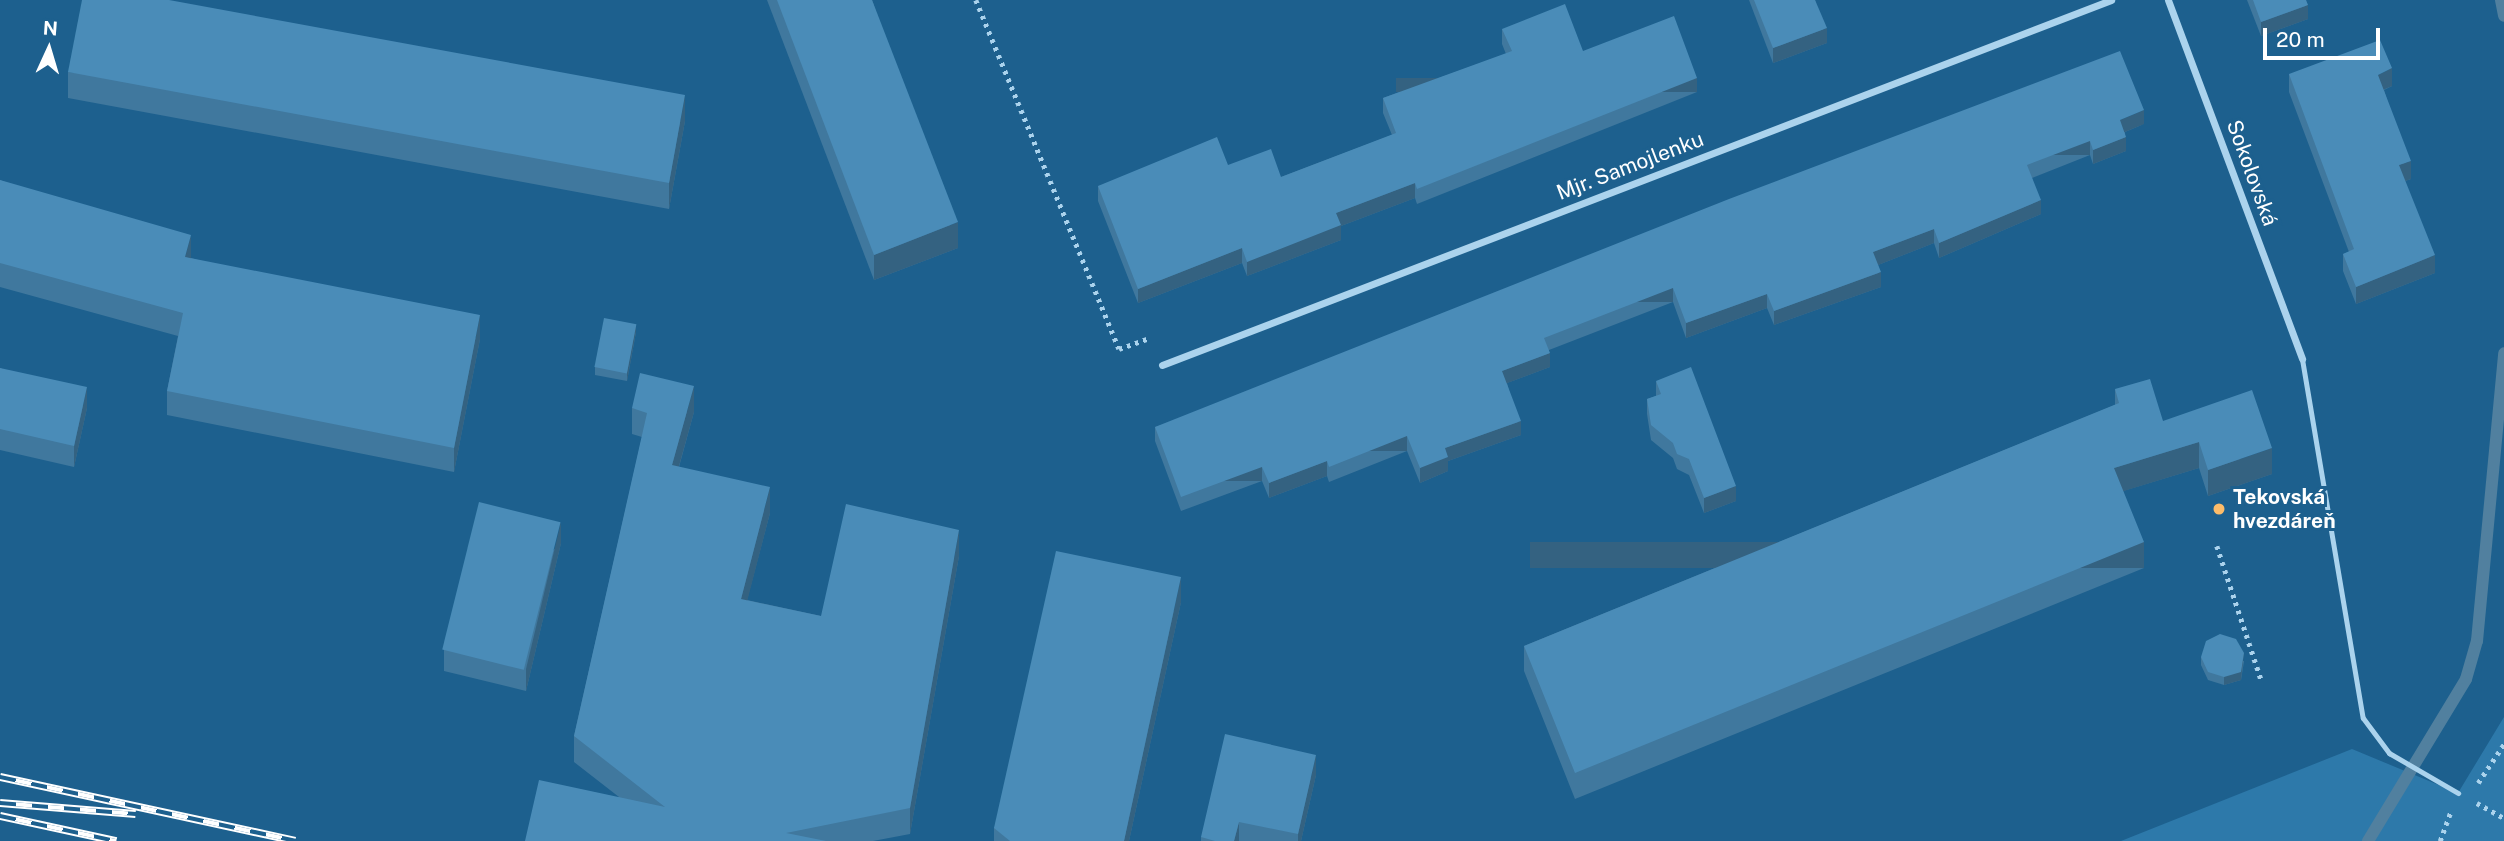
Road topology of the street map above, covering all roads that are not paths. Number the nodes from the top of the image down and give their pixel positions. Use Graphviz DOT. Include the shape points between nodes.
graph roads {
  1 [pos="2111,0"];
  2 [pos="2168,0"];
  3 [pos="2302,359"];
  4 [pos="1163,365"];
  5 [pos="2458,793"];
  1 -- 4 [label="street, Mjr. Samojlenku"];
  2 -- 3 [label="street, Sokolovská"];
  3 -- 5 [label="lane" via="2363,718 2389,753"];
}
